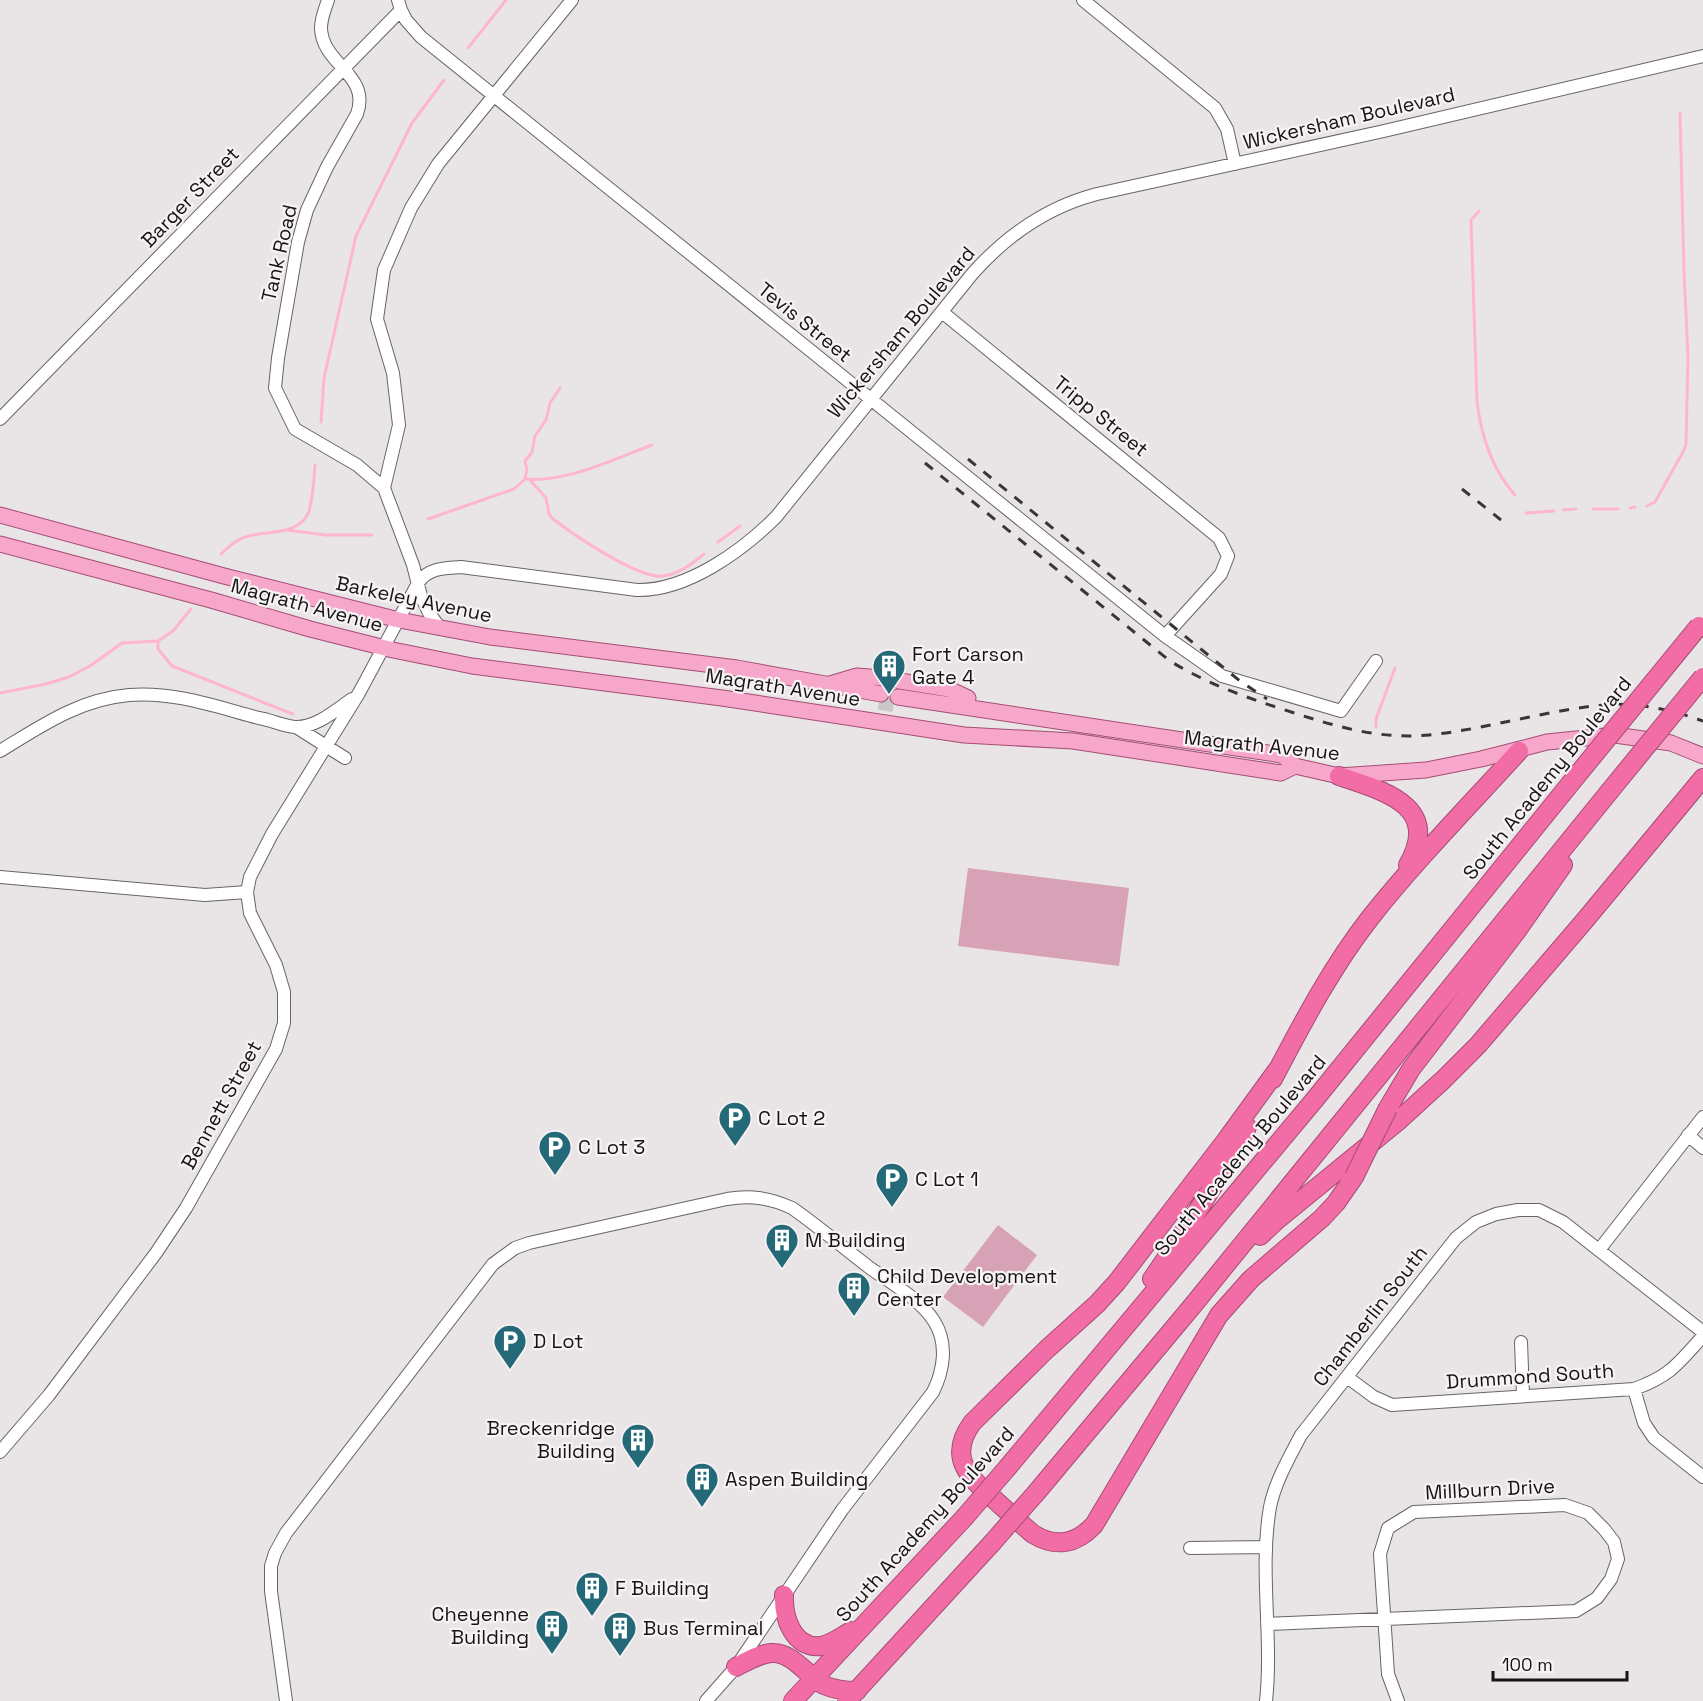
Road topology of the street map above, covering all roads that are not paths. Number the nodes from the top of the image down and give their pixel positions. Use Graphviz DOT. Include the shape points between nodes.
graph roads {
  1 [pos="328,0"];
  2 [pos="572,0"];
  3 [pos="1083,0"];
  4 [pos="399,5"];
  5 [pos="1703,56"];
  6 [pos="343,69"];
  7 [pos="494,94"];
  8 [pos="1235,164"];
  9 [pos="942,312"];
  10 [pos="870,400"];
  11 [pos="0,419"];
  12 [pos="384,488"];
  13 [pos="0,515"];
  14 [pos="0,544"];
  15 [pos="417,583"];
  16 [pos="399,620"];
  17 [pos="1701,624"];
  18 [pos="440,628"];
  19 [pos="1165,636"];
  20 [pos="384,648"];
  21 [pos="1376,661"];
  22 [pos="1703,677"];
  23 [pos="827,685"];
  24 [pos="359,693"];
  25 [pos="989,710"];
  26 [pos="296,727"];
  27 [pos="326,746"];
  28 [pos="0,751"];
  29 [pos="1519,751"];
  30 [pos="1703,756"];
  31 [pos="345,758"];
  32 [pos="1295,766"];
  33 [pos="1339,776"];
  34 [pos="1703,778"];
  35 [pos="1609,792"];
  36 [pos="0,877"];
  37 [pos="1393,891"];
  38 [pos="247,892"];
  39 [pos="1278,1070"];
  40 [pos="1703,1117"];
  41 [pos="1688,1136"];
  42 [pos="1703,1148"];
  43 [pos="1599,1250"];
  44 [pos="1194,1304"];
  45 [pos="1703,1334"];
  46 [pos="1521,1342"];
  47 [pos="1347,1377"];
  48 [pos="1081,1381"];
  49 [pos="1634,1389"];
  50 [pos="1523,1396"];
  51 [pos="0,1452"];
  52 [pos="1703,1477"];
  53 [pos="1266,1547"];
  54 [pos="1190,1548"];
  55 [pos="784,1595"];
  56 [pos="1384,1620"];
  57 [pos="866,1623"];
  58 [pos="1267,1624"];
  59 [pos="784,1655"];
  60 [pos="736,1667"];
  61 [pos="814,1678"];
  62 [pos="852,1698"];
  63 [pos="286,1701"];
  64 [pos="706,1701"];
  65 [pos="791,1701"];
  66 [pos="1266,1701"];
  67 [pos="1398,1701"];
  1 -- 6 [label="street, Tank Road" via="322,37"];
  2 -- 7 [label="street"];
  3 -- 8 [label="street" via="1215,108 1227,129"];
  4 -- 6 [label="street, Barger Street"];
  4 -- 7 [label="street, Tevis Street" via="421,37"];
  5 -- 8 [label="street, Wickersham Boulevard"];
  6 -- 11 [label="street, Barger Street"];
  6 -- 12 [label="street, Tank Road" via="359,89 360,105 307,210 298,243 275,388 296,429 357,465"];
  7 -- 10 [label="street, Tevis Street"];
  7 -- 12 [label="street" via="438,164 411,208 384,270 377,319 393,373 399,425"];
  8 -- 9 [label="street, Wickersham Boulevard" via="1088,196 1040,216 984,260"];
  9 -- 10 [label="street, Wickersham Boulevard"];
  9 -- 19 [label="street, Tripp Street" via="1219,538 1228,556 1221,574"];
  10 -- 15 [label="street, Wickersham Boulevard" via="765,529 681,583 637,590 462,567 435,570"];
  10 -- 19 [label="street, Tevis Street"];
  12 -- 15 [label="street, Tank Road"];
  13 -- 16 [label="main road, Barkeley Avenue"];
  14 -- 20 [label="main road, Magrath Avenue"];
  15 -- 16 [label="street"];
  15 -- 18 [label="street, Tank Road"];
  16 -- 18 [label="main road, Barkeley Avenue"];
  16 -- 20 [label="street"];
  17 -- 48 [label="highway, South Academy Boulevard, bridge"];
  18 -- 23 [label="main road, Barkeley Avenue"];
  19 -- 21 [label="street, Tevis Street" via="1222,676 1341,711"];
  20 -- 24 [label="street"];
  20 -- 32 [label="main road, Magrath Avenue" via="472,666 722,698 964,735 1073,741 1281,773"];
  22 -- 35 [label="highway, bridge"];
  23 -- 23 [label="main road, Barkeley Avenue" via="856,676 881,690 847,696"];
  24 -- 26 [label="street" via="333,713"];
  24 -- 27 [label="street"];
  25 -- 25 [label="main road" via="949,689 898,693"];
  25 -- 32 [label="main road" via="1282,755"];
  26 -- 27 [label="street"];
  26 -- 28 [label="street" via="164,694 129,694 78,707"];
  27 -- 31 [label="street"];
  27 -- 38 [label="street" via="256,863"];
  29 -- 30 [label="main road, Magrath Avenue" via="1546,742 1615,735 1671,743"];
  29 -- 33 [label="main road, Magrath Avenue" via="1425,770"];
  29 -- 37 [label="highway"];
  32 -- 33 [label="main road, Magrath Avenue"];
  33 -- 37 [label="highway" via="1388,793 1409,809 1417,822 1416,850"];
  34 -- 44 [label="highway" via="1478,1045 1396,1122 1277,1220"];
  35 -- 39 [label="highway, bridge" via="1540,901 1411,1068 1354,1177 1336,1203 1251,1279 1220,1315 1094,1525 1072,1541 1043,1540 972,1480 960,1453 966,1432 1117,1282"];
  35 -- 44 [label="highway"];
  36 -- 38 [label="street" via="204,896"];
  37 -- 39 [label="highway" via="1344,954"];
  38 -- 51 [label="street, Bennett Street" via="250,913 276,965 284,992 284,1023 276,1049 156,1253 49,1395"];
  39 -- 48 [label="highway" via="1208,1195"];
  40 -- 41 [label="street"];
  41 -- 42 [label="street"];
  41 -- 43 [label="street"];
  43 -- 45 [label="street, Chamberlin South"];
  43 -- 47 [label="street, Chamberlin South" via="1563,1222 1539,1210 1496,1214 1476,1222 1456,1238"];
  44 -- 62 [label="highway, bridge" via="1036,1493"];
  45 -- 49 [label="street, Drummond South" via="1676,1367 1656,1381"];
  46 -- 50 [label="street"];
  47 -- 50 [label="street, Drummond South" via="1374,1398 1392,1405"];
  47 -- 53 [label="street, Chamberlin South" via="1301,1436 1282,1471 1270,1506"];
  48 -- 57 [label="highway, South Academy Boulevard, bridge" via="964,1518"];
  49 -- 50 [label="street, Drummond South"];
  49 -- 52 [label="street" via="1644,1424 1654,1438"];
  53 -- 54 [label="street"];
  53 -- 58 [label="street, Chamberlin South"];
  55 -- 57 [label="highway" via="787,1623 793,1633 809,1644 831,1643"];
  55 -- 60 [label="street"];
  55 -- 63 [label="street" via="842,1510 933,1392 942,1368 942,1344 934,1321 914,1300 798,1212 780,1202 741,1196 529,1243 493,1264 286,1533 275,1553 271,1591"];
  56 -- 56 [label="street, Millburn Drive" via="1576,1611 1597,1598 1611,1579 1618,1559 1614,1542 1588,1513 1565,1505 1414,1512 1388,1528 1380,1554"];
  56 -- 58 [label="street, Millburn Drive"];
  56 -- 67 [label="street" via="1388,1674"];
  57 -- 61 [label="highway, South Academy Boulevard"];
  58 -- 66 [label="street, Chamberlin South"];
  59 -- 60 [label="highway" via="761,1655"];
  59 -- 61 [label="highway"];
  59 -- 65 [label="highway" via="794,1679"];
  60 -- 64 [label="street"];
  61 -- 62 [label="highway"];
  61 -- 65 [label="highway, South Academy Boulevard"];
}
